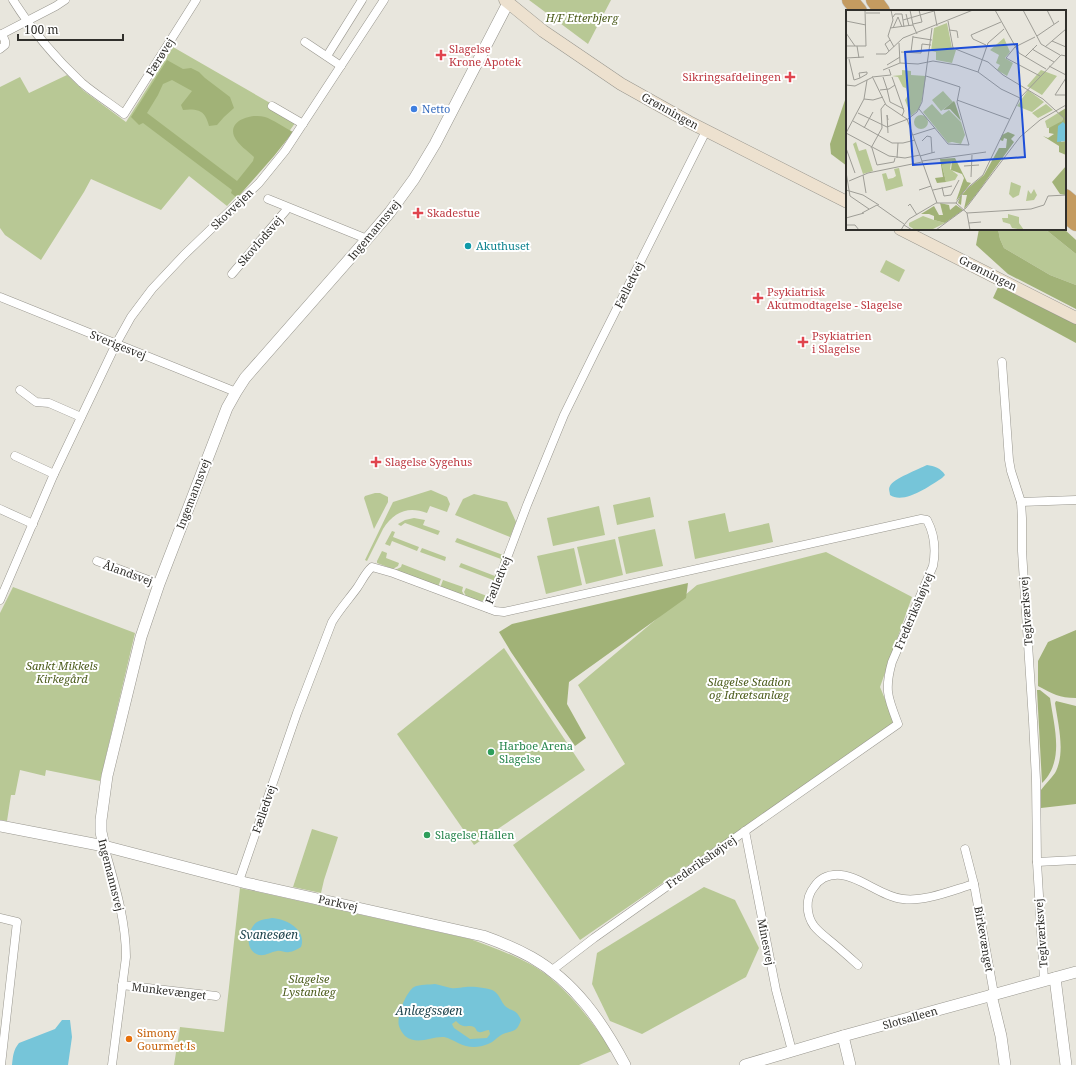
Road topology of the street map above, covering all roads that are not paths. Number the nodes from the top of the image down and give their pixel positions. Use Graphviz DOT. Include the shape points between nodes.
graph roads {
  1 [pos="13,0"];
  2 [pos="65,0"];
  3 [pos="196,0"];
  4 [pos="362,0"];
  5 [pos="850,0"];
  6 [pos="859,0"];
  7 [pos="874,0"];
  8 [pos="381,1"];
  9 [pos="506,1"];
  10 [pos="858,10"];
  11 [pos="866,10"];
  12 [pos="881,10"];
  13 [pos="26,22"];
  14 [pos="1,34"];
  15 [pos="305,42"];
  16 [pos="0,49"];
  17 [pos="327,56"];
  18 [pos="341,66"];
  19 [pos="272,106"];
  20 [pos="303,124"];
  21 [pos="706,131"];
  22 [pos="1066,198"];
  23 [pos="268,199"];
  24 [pos="846,201"];
  25 [pos="1076,206"];
  26 [pos="288,208"];
  27 [pos="1066,215"];
  28 [pos="1076,223"];
  29 [pos="902,230"];
  30 [pos="367,239"];
  31 [pos="232,274"];
  32 [pos="0,297"];
  33 [pos="1076,318"];
  34 [pos="116,344"];
  35 [pos="1002,362"];
  36 [pos="20,390"];
  37 [pos="236,392"];
  38 [pos="81,417"];
  39 [pos="15,456"];
  40 [pos="54,474"];
  41 [pos="1076,500"];
  42 [pos="1021,502"];
  43 [pos="0,509"];
  44 [pos="33,524"];
  45 [pos="97,561"];
  46 [pos="159,584"];
  47 [pos="0,600"];
  48 [pos="488,608"];
  49 [pos="0,826"];
  50 [pos="745,831"];
  51 [pos="104,846"];
  52 [pos="965,849"];
  53 [pos="1076,860"];
  54 [pos="1037,862"];
  55 [pos="239,881"];
  56 [pos="974,884"];
  57 [pos="0,918"];
  58 [pos="858,965"];
  59 [pos="551,971"];
  60 [pos="1076,972"];
  61 [pos="1050,979"];
  62 [pos="122,985"];
  63 [pos="992,995"];
  64 [pos="216,996"];
  65 [pos="4,1008"];
  66 [pos="843,1036"];
  67 [pos="792,1051"];
  68 [pos="1,1059"];
  69 [pos="112,1065"];
  70 [pos="625,1065"];
  71 [pos="744,1065"];
  72 [pos="850,1065"];
  73 [pos="1005,1065"];
  74 [pos="1066,1065"];
  1 -- 13 [label="street"];
  2 -- 13 [label="street"];
  3 -- 13 [label="street, Færøvej" via="124,114 66,68"];
  4 -- 17 [label="street"];
  5 -- 10 [label="highway"];
  6 -- 11 [label="highway"];
  7 -- 12 [label="highway"];
  8 -- 18 [label="street, Skovvejen"];
  9 -- 21 [label="main road, Grønningen" via="543,31 621,84"];
  9 -- 30 [label="street, Ingemannsvej" via="428,156 402,196"];
  13 -- 14 [label="street"];
  14 -- 16 [label="street" via="5,45"];
  15 -- 17 [label="street"];
  17 -- 18 [label="street"];
  18 -- 20 [label="street, Skovvejen"];
  19 -- 20 [label="street"];
  20 -- 34 [label="street, Skovvejen" via="259,183 152,289 131,317"];
  21 -- 24 [label="main road, Grønningen"];
  21 -- 48 [label="street, Fælledvej" via="564,415"];
  22 -- 25 [label="highway"];
  23 -- 26 [label="street, Skovlodsvej"];
  26 -- 30 [label="street, Skovlodsvej"];
  26 -- 31 [label="street, Skovlodsvej"];
  27 -- 28 [label="highway"];
  29 -- 33 [label="main road, Grønningen"];
  30 -- 37 [label="street, Ingemannsvej" via="250,372"];
  32 -- 34 [label="street, Sverigesvej"];
  34 -- 37 [label="street, Sverigesvej"];
  34 -- 38 [label="street, Skovvejen"];
  35 -- 42 [label="street, Teglværksvej" via="1009,460"];
  36 -- 38 [label="street" via="36,402 48,402"];
  37 -- 46 [label="street, Ingemannsvej" via="227,408"];
  38 -- 40 [label="street, Skovvejen"];
  39 -- 40 [label="street"];
  40 -- 44 [label="street, Skovvejen"];
  41 -- 42 [label="street"];
  42 -- 54 [label="street, Teglværksvej" via="1036,780"];
  43 -- 44 [label="street"];
  44 -- 47 [label="street, Skovvejen"];
  45 -- 46 [label="street, Ålandsvej"];
  46 -- 51 [label="street, Ingemannsvej" via="141,637 107,776 101,820"];
  48 -- 50 [label="street, Frederikshøjvej" via="501,612 514,611 920,519 927,520 934,541 933,566 888,675 889,701 898,724"];
  48 -- 55 [label="street, Fælledvej" via="372,567 367,572 332,622 297,713"];
  49 -- 51 [label="street, Parkvej"];
  50 -- 59 [label="street, Frederikshøjvej"];
  50 -- 67 [label="street, Minesvej" via="776,990"];
  51 -- 55 [label="street, Parkvej"];
  51 -- 62 [label="street, Ingemannsvej" via="125,936 126,957"];
  52 -- 56 [label="street, Birkevænget"];
  53 -- 54 [label="street"];
  54 -- 61 [label="street, Teglværksvej"];
  55 -- 59 [label="street, Parkvej" via="483,936 502,943"];
  56 -- 58 [label="street" via="914,900 891,896 848,876 829,876 821,880 810,894 807,904 808,916 815,927"];
  56 -- 63 [label="street, Birkevænget"];
  57 -- 65 [label="street" via="17,922"];
  59 -- 70 [label="street, Parkvej" via="576,993 600,1022"];
  60 -- 61 [label="street, Slotsalleen"];
  61 -- 63 [label="street, Slotsalleen"];
  61 -- 74 [label="street"];
  62 -- 64 [label="street, Munkevænget"];
  62 -- 69 [label="street, Ingemannsvej"];
  63 -- 66 [label="street, Slotsalleen"];
  63 -- 73 [label="street"];
  65 -- 68 [label="street"];
  66 -- 67 [label="street, Slotsalleen"];
  66 -- 72 [label="street"];
  67 -- 71 [label="street, Slotsalleen"];
}
